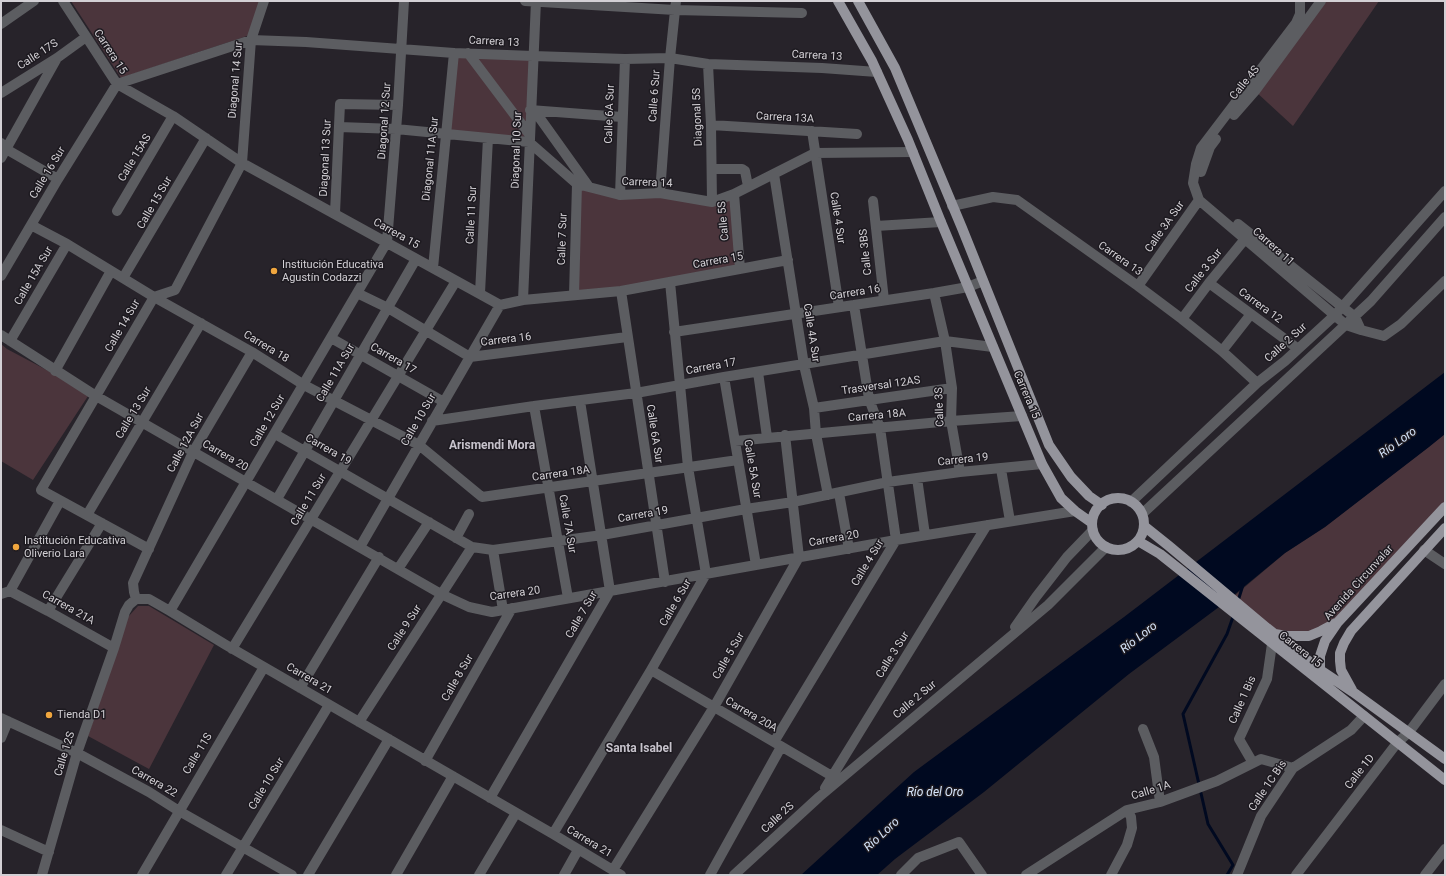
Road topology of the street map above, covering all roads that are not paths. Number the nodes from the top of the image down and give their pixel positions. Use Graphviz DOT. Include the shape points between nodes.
graph roads {
  1 [pos="34,1"];
  2 [pos="63,1"];
  3 [pos="264,1"];
  4 [pos="404,1"];
  5 [pos="532,1"];
  6 [pos="838,1"];
  7 [pos="858,1"];
  8 [pos="1300,1"];
  9 [pos="1321,1"];
  10 [pos="674,4"];
  11 [pos="802,13"];
  12 [pos="1,24"];
  13 [pos="86,37"];
  14 [pos="251,40"];
  15 [pos="401,49"];
  16 [pos="454,53"];
  17 [pos="468,53"];
  18 [pos="533,56"];
  19 [pos="57,58"];
  20 [pos="670,58"];
  21 [pos="625,59"];
  22 [pos="708,64"];
  23 [pos="877,72"];
  24 [pos="117,84"];
  25 [pos="1,92"];
  26 [pos="398,105"];
  27 [pos="532,110"];
  28 [pos="173,116"];
  29 [pos="622,117"];
  30 [pos="711,125"];
  31 [pos="339,127"];
  32 [pos="396,129"];
  33 [pos="812,131"];
  34 [pos="446,134"];
  35 [pos="857,134"];
  36 [pos="206,138"];
  37 [pos="488,138"];
  38 [pos="529,138"];
  39 [pos="4,146"];
  40 [pos="913,152"];
  41 [pos="815,153"];
  42 [pos="1,158"];
  43 [pos="242,163"];
  44 [pos="712,170"];
  45 [pos="774,174"];
  46 [pos="58,178"];
  47 [pos="577,184"];
  48 [pos="1196,184"];
  49 [pos="748,186"];
  50 [pos="589,187"];
  51 [pos="1445,191"];
  52 [pos="660,193"];
  53 [pos="620,194"];
  54 [pos="734,194"];
  55 [pos="1199,200"];
  56 [pos="873,201"];
  57 [pos="712,202"];
  58 [pos="952,206"];
  59 [pos="117,212"];
  60 [pos="335,213"];
  61 [pos="1445,217"];
  62 [pos="941,222"];
  63 [pos="31,225"];
  64 [pos="876,226"];
  65 [pos="1245,238"];
  66 [pos="387,242"];
  67 [pos="66,244"];
  68 [pos="416,259"];
  69 [pos="788,260"];
  70 [pos="433,268"];
  71 [pos="740,269"];
  72 [pos="111,271"];
  73 [pos="1,276"];
  74 [pos="123,278"];
  75 [pos="456,281"];
  76 [pos="983,281"];
  77 [pos="1445,281"];
  78 [pos="670,282"];
  79 [pos="1209,283"];
  80 [pos="1138,286"];
  81 [pos="968,287"];
  82 [pos="621,291"];
  83 [pos="357,293"];
  84 [pos="480,293"];
  85 [pos="934,293"];
  86 [pos="574,295"];
  87 [pos="154,297"];
  88 [pos="523,300"];
  89 [pos="884,300"];
  90 [pos="500,305"];
  91 [pos="854,305"];
  92 [pos="1342,307"];
  93 [pos="388,308"];
  94 [pos="838,308"];
  95 [pos="796,314"];
  96 [pos="1251,314"];
  97 [pos="1334,315"];
  98 [pos="1355,317"];
  99 [pos="1182,319"];
  100 [pos="201,323"];
  101 [pos="1346,325"];
  102 [pos="426,330"];
  103 [pos="1361,330"];
  104 [pos="674,332"];
  105 [pos="1,335"];
  106 [pos="627,337"];
  107 [pos="331,338"];
  108 [pos="10,341"];
  109 [pos="945,342"];
  110 [pos="993,347"];
  111 [pos="1298,348"];
  112 [pos="1222,351"];
  113 [pos="252,352"];
  114 [pos="361,355"];
  115 [pos="863,355"];
  116 [pos="470,357"];
  117 [pos="804,365"];
  118 [pos="55,371"];
  119 [pos="758,372"];
  120 [pos="398,376"];
  121 [pos="724,377"];
  122 [pos="1257,383"];
  123 [pos="681,384"];
  124 [pos="304,385"];
  125 [pos="952,388"];
  126 [pos="636,394"];
  127 [pos="96,396"];
  128 [pos="870,399"];
  129 [pos="580,400"];
  130 [pos="334,401"];
  131 [pos="444,402"];
  132 [pos="534,406"];
  133 [pos="814,408"];
  134 [pos="1022,416"];
  135 [pos="371,420"];
  136 [pos="951,421"];
  137 [pos="142,422"];
  138 [pos="432,422"];
  139 [pos="880,428"];
  140 [pos="275,434"];
  141 [pos="816,434"];
  142 [pos="785,435"];
  143 [pos="767,437"];
  144 [pos="735,441"];
  145 [pos="419,445"];
  146 [pos="305,451"];
  147 [pos="193,452"];
  148 [pos="738,460"];
  149 [pos="1042,464"];
  150 [pos="688,467"];
  151 [pos="1001,469"];
  152 [pos="340,471"];
  153 [pos="960,472"];
  154 [pos="648,473"];
  155 [pos="918,478"];
  156 [pos="593,481"];
  157 [pos="246,482"];
  158 [pos="888,482"];
  159 [pos="548,488"];
  160 [pos="839,492"];
  161 [pos="828,495"];
  162 [pos="482,497"];
  163 [pos="277,499"];
  164 [pos="388,499"];
  165 [pos="60,501"];
  166 [pos="793,502"];
  167 [pos="1131,502"];
  168 [pos="1102,504"];
  169 [pos="1445,507"];
  170 [pos="746,509"];
  171 [pos="1075,511"];
  172 [pos="469,514"];
  173 [pos="1142,514"];
  174 [pos="87,515"];
  175 [pos="697,518"];
  176 [pos="311,519"];
  177 [pos="1010,521"];
  178 [pos="429,522"];
  179 [pos="102,524"];
  180 [pos="656,525"];
  181 [pos="986,525"];
  182 [pos="1093,526"];
  183 [pos="1144,526"];
  184 [pos="1445,528"];
  185 [pos="602,535"];
  186 [pos="925,535"];
  187 [pos="456,538"];
  188 [pos="896,540"];
  189 [pos="558,541"];
  190 [pos="1138,541"];
  191 [pos="360,547"];
  192 [pos="472,547"];
  193 [pos="1106,547"];
  194 [pos="149,549"];
  195 [pos="849,549"];
  196 [pos="493,550"];
  197 [pos="1424,550"];
  198 [pos="379,557"];
  199 [pos="800,557"];
  200 [pos="1445,564"];
  201 [pos="756,565"];
  202 [pos="398,569"];
  203 [pos="706,574"];
  204 [pos="665,582"];
  205 [pos="610,591"];
  206 [pos="5,592"];
  207 [pos="441,594"];
  208 [pos="568,598"];
  209 [pos="136,599"];
  210 [pos="508,609"];
  211 [pos="48,611"];
  212 [pos="170,611"];
  213 [pos="1338,622"];
  214 [pos="1268,632"];
  215 [pos="1007,638"];
  216 [pos="1272,644"];
  217 [pos="114,648"];
  218 [pos="232,649"];
  219 [pos="264,667"];
  220 [pos="651,670"];
  221 [pos="1320,670"];
  222 [pos="1445,684"];
  223 [pos="1327,686"];
  224 [pos="300,688"];
  225 [pos="1353,692"];
  226 [pos="329,705"];
  227 [pos="714,707"];
  228 [pos="1364,716"];
  229 [pos="5,719"];
  230 [pos="359,722"];
  231 [pos="1144,729"];
  232 [pos="1409,732"];
  233 [pos="1,738"];
  234 [pos="389,739"];
  235 [pos="1397,743"];
  236 [pos="778,744"];
  237 [pos="77,753"];
  238 [pos="1445,759"];
  239 [pos="425,760"];
  240 [pos="1253,763"];
  241 [pos="1293,768"];
  242 [pos="453,776"];
  243 [pos="835,778"];
  244 [pos="1445,780"];
  245 [pos="490,798"];
  246 [pos="1160,802"];
  247 [pos="1127,810"];
  248 [pos="179,811"];
  249 [pos="516,813"];
  250 [pos="1,830"];
  251 [pos="553,834"];
  252 [pos="243,846"];
  253 [pos="1445,849"];
  254 [pos="578,850"];
  255 [pos="49,852"];
  256 [pos="1441,862"];
  257 [pos="617,872"];
  258 [pos="42,875"];
  259 [pos="142,875"];
  260 [pos="226,875"];
  261 [pos="292,875"];
  262 [pos="308,875"];
  263 [pos="396,875"];
  264 [pos="479,875"];
  265 [pos="564,875"];
  266 [pos="710,875"];
  267 [pos="734,875"];
  268 [pos="901,875"];
  269 [pos="982,875"];
  270 [pos="1026,875"];
  271 [pos="1111,875"];
  272 [pos="1237,875"];
  273 [pos="1296,875"];
  274 [pos="1425,875"];
  1 -- 12 [label="street"];
  2 -- 13 [label="street, Carrera 15"];
  3 -- 14 [label="street, Diagonal 14 Sur"];
  4 -- 15 [label="street, Diagonal 12 Sur"];
  5 -- 10 [label="street"];
  5 -- 18 [label="street, Diagonal 10 Sur"];
  6 -- 23 [label="main road, Carrera 15"];
  7 -- 58 [label="main road, Carrera 15" via="895,68"];
  8 -- 48 [label="street, Calle 4S" via="1300,14 1296,23 1201,148 1196,164"];
  9 -- 48 [label="street, Calle 4S" via="1210,147"];
  10 -- 11 [label="street"];
  10 -- 20 [label="street, Calle 6 Sur"];
  13 -- 19 [label="street, Calle 17S"];
  13 -- 24 [label="street, Carrera 15"];
  14 -- 15 [label="street, Carrera 13"];
  14 -- 24 [label="street, Carrera 13"];
  14 -- 43 [label="street, Diagonal 14 Sur"];
  15 -- 16 [label="street, Carrera 13"];
  15 -- 26 [label="street, Diagonal 12 Sur"];
  16 -- 17 [label="street, Carrera 13"];
  16 -- 34 [label="street, Diagonal 11A Sur"];
  17 -- 18 [label="street, Carrera 13"];
  17 -- 38 [label="street, Carrera 14"];
  18 -- 21 [label="street, Carrera 13"];
  18 -- 27 [label="street, Diagonal 10 Sur"];
  19 -- 25 [label="street, Calle 17S"];
  19 -- 39 [label="street"];
  20 -- 21 [label="street, Carrera 13"];
  20 -- 22 [label="street, Carrera 13"];
  20 -- 52 [label="street, Calle 6 Sur"];
  21 -- 29 [label="street, Calle 6A Sur"];
  22 -- 23 [label="street, Carrera 13"];
  22 -- 30 [label="street, Diagonal 5S"];
  23 -- 40 [label="main road, Carrera 15"];
  24 -- 28 [label="street, Carrera 15"];
  24 -- 46 [label="street, Calle 16 Sur"];
  26 -- 31 [label="street, Diagonal 13 Sur" via="340,104"];
  26 -- 32 [label="street, Diagonal 12 Sur"];
  27 -- 29 [label="street"];
  27 -- 38 [label="street, Diagonal 10 Sur"];
  27 -- 50 [label="street"];
  28 -- 36 [label="street, Carrera 15"];
  28 -- 59 [label="street, Calle 15AS"];
  29 -- 53 [label="street, Calle 6A Sur"];
  30 -- 33 [label="street, Carrera 13A"];
  30 -- 44 [label="street, Diagonal 5S"];
  31 -- 32 [label="street"];
  31 -- 60 [label="street, Diagonal 13 Sur"];
  32 -- 34 [label="street"];
  32 -- 66 [label="street, Diagonal 12 Sur"];
  33 -- 35 [label="street, Carrera 13A"];
  33 -- 41 [label="street, Calle 4 Sur"];
  34 -- 37 [label="street"];
  34 -- 70 [label="street, Diagonal 11A Sur"];
  36 -- 43 [label="street, Carrera 15"];
  36 -- 74 [label="street, Calle 15 Sur"];
  37 -- 38 [label="street"];
  37 -- 84 [label="street, Calle 11 Sur"];
  38 -- 47 [label="street, Carrera 14"];
  38 -- 88 [label="street, Diagonal 10 Sur"];
  39 -- 42 [label="street"];
  39 -- 46 [label="street"];
  40 -- 41 [label="street, Carrera 14"];
  40 -- 62 [label="main road, Carrera 15"];
  41 -- 45 [label="street, Carrera 14"];
  41 -- 94 [label="street, Calle 4 Sur"];
  43 -- 60 [label="street, Carrera 15"];
  43 -- 87 [label="street, Calle 14 Sur" via="174,290"];
  44 -- 49 [label="street" via="742,169 745,171"];
  44 -- 57 [label="street"];
  45 -- 49 [label="street, Carrera 14"];
  45 -- 69 [label="street, Calle 4A Sur"];
  46 -- 63 [label="street, Calle 16 Sur"];
  47 -- 50 [label="street, Carrera 14"];
  47 -- 86 [label="street, Calle 7 Sur"];
  48 -- 55 [label="street"];
  48 -- 92 [label="street, Carrera 11" via="1203,196"];
  49 -- 54 [label="street, Carrera 14"];
  50 -- 53 [label="street, Carrera 14"];
  51 -- 92 [label="street, Calle 2 Sur"];
  52 -- 53 [label="street, Carrera 14"];
  52 -- 57 [label="street, Carrera 14"];
  54 -- 57 [label="street, Carrera 14"];
  54 -- 71 [label="street, Calle 5S"];
  55 -- 65 [label="street, Carrera 11"];
  55 -- 80 [label="street, Calle 3A Sur"];
  56 -- 64 [label="street, Calle 3BS"];
  58 -- 76 [label="main road, Carrera 15"];
  58 -- 80 [label="street, Carrera 13" via="993,197 1017,200"];
  60 -- 66 [label="street, Carrera 15"];
  61 -- 98 [label="street"];
  62 -- 64 [label="street"];
  62 -- 81 [label="main road, Carrera 15"];
  63 -- 67 [label="street, Carrera 18"];
  63 -- 73 [label="street, Calle 16 Sur"];
  64 -- 89 [label="street, Calle 3BS"];
  65 -- 79 [label="street, Calle 3 Sur"];
  65 -- 97 [label="street, Carrera 11"];
  66 -- 68 [label="street, Carrera 15"];
  66 -- 83 [label="street, Calle 12 Sur"];
  67 -- 72 [label="street, Carrera 18"];
  67 -- 108 [label="street, Calle 15A Sur"];
  68 -- 70 [label="street, Carrera 15"];
  68 -- 93 [label="street, Calle 11A Sur"];
  69 -- 71 [label="street, Carrera 15"];
  69 -- 95 [label="street, Calle 4A Sur"];
  70 -- 75 [label="street, Carrera 15"];
  71 -- 78 [label="street, Carrera 15"];
  72 -- 74 [label="street, Carrera 18"];
  72 -- 118 [label="street"];
  74 -- 87 [label="street, Carrera 18"];
  75 -- 84 [label="street, Carrera 15"];
  75 -- 102 [label="street, Calle 11 Sur"];
  76 -- 81 [label="street, Carrera 16"];
  76 -- 168 [label="main road, Carrera 15" via="1049,445 1071,477 1089,496"];
  77 -- 103 [label="street" via="1401,324 1384,336"];
  78 -- 82 [label="street, Carrera 15"];
  78 -- 104 [label="street, Calle 6 Sur"];
  79 -- 96 [label="street, Carrera 12"];
  79 -- 99 [label="street, Calle 3 Sur"];
  80 -- 99 [label="street, Carrera 13"];
  81 -- 85 [label="street, Carrera 16"];
  81 -- 110 [label="main road, Carrera 15"];
  82 -- 86 [label="street, Carrera 15"];
  82 -- 106 [label="street, Calle 6A Sur"];
  83 -- 93 [label="street, Carrera 16"];
  83 -- 107 [label="street, Calle 12 Sur"];
  84 -- 90 [label="street, Carrera 15"];
  85 -- 89 [label="street, Carrera 16"];
  85 -- 109 [label="street"];
  86 -- 88 [label="street, Carrera 15"];
  87 -- 100 [label="street, Carrera 18"];
  87 -- 127 [label="street, Calle 14 Sur"];
  88 -- 90 [label="street, Carrera 15"];
  89 -- 91 [label="street, Carrera 16"];
  90 -- 116 [label="street, Calle 10 Sur"];
  91 -- 94 [label="street, Carrera 16"];
  91 -- 115 [label="street, Calle 4 Sur"];
  92 -- 97 [label="street, Calle 2 Sur"];
  92 -- 98 [label="street, Carrera 11"];
  93 -- 102 [label="street, Carrera 16"];
  93 -- 114 [label="street, Calle 11A Sur"];
  94 -- 95 [label="street, Carrera 16"];
  95 -- 104 [label="street, Carrera 16"];
  95 -- 117 [label="street, Calle 4A Sur"];
  96 -- 111 [label="street, Carrera 12"];
  96 -- 112 [label="street"];
  97 -- 101 [label="street, Carrera 11"];
  97 -- 111 [label="street, Calle 2 Sur"];
  98 -- 101 [label="street"];
  98 -- 103 [label="street"];
  99 -- 112 [label="street, Carrera 13"];
  100 -- 113 [label="street, Carrera 18"];
  100 -- 137 [label="street, Calle 13 Sur"];
  101 -- 103 [label="street"];
  101 -- 173 [label="street"];
  102 -- 116 [label="street, Carrera 16"];
  102 -- 120 [label="street, Calle 11 Sur"];
  104 -- 123 [label="street, Calle 6 Sur"];
  105 -- 108 [label="street, Carrera 20"];
  106 -- 116 [label="street, Carrera 16"];
  106 -- 126 [label="street, Calle 6A Sur"];
  107 -- 114 [label="street, Carrera 17"];
  107 -- 124 [label="street, Calle 12 Sur"];
  108 -- 118 [label="street, Carrera 20"];
  109 -- 110 [label="street, Carrera 17"];
  109 -- 115 [label="street, Carrera 17"];
  109 -- 125 [label="street, Calle 3S"];
  110 -- 134 [label="main road, Carrera 15"];
  111 -- 122 [label="street, Calle 2 Sur"];
  112 -- 122 [label="street, Carrera 13"];
  113 -- 124 [label="street, Carrera 18"];
  113 -- 147 [label="street, Calle 12A Sur"];
  114 -- 120 [label="street, Carrera 17"];
  114 -- 130 [label="street, Calle 11A Sur"];
  115 -- 117 [label="street, Carrera 17"];
  115 -- 128 [label="street, Calle 4 Sur"];
  116 -- 131 [label="street, Calle 10 Sur"];
  117 -- 119 [label="street, Carrera 17"];
  117 -- 133 [label="street, Calle 4A Sur"];
  118 -- 127 [label="street, Carrera 20"];
  119 -- 121 [label="street, Carrera 17"];
  119 -- 143 [label="street"];
  120 -- 131 [label="street, Carrera 17"];
  120 -- 135 [label="street, Calle 11 Sur"];
  121 -- 123 [label="street, Carrera 17"];
  121 -- 144 [label="street, Calle 5A Sur"];
  122 -- 167 [label="street, Calle 2 Sur"];
  123 -- 126 [label="street, Carrera 17"];
  123 -- 150 [label="street, Calle 6 Sur"];
  124 -- 130 [label="street, Carrera 18"];
  124 -- 140 [label="street, Calle 12 Sur"];
  125 -- 128 [label="street, Trasversal 12AS"];
  125 -- 136 [label="street, Calle 3S"];
  126 -- 129 [label="street, Carrera 17"];
  126 -- 154 [label="street, Calle 6A Sur"];
  127 -- 137 [label="street, Carrera 20"];
  127 -- 165 [label="street, Calle 14 Sur" via="42,490"];
  128 -- 133 [label="street, Trasversal 12AS"];
  128 -- 139 [label="street, Calle 4 Sur"];
  129 -- 132 [label="street, Carrera 17"];
  129 -- 156 [label="street, Calle 7 Sur"];
  130 -- 135 [label="street, Carrera 18"];
  130 -- 146 [label="street, Calle 11A Sur"];
  131 -- 138 [label="street, Calle 10 Sur"];
  132 -- 138 [label="street, Carrera 17"];
  132 -- 159 [label="street, Calle 7A Sur"];
  133 -- 141 [label="street, Calle 4A Sur"];
  134 -- 136 [label="street, Carrera 18A"];
  134 -- 149 [label="main road, Carrera 15"];
  135 -- 145 [label="street, Carrera 18"];
  135 -- 152 [label="street, Calle 11 Sur"];
  136 -- 139 [label="street, Carrera 18A"];
  136 -- 153 [label="street, Calle 3S"];
  137 -- 147 [label="street, Carrera 20"];
  137 -- 174 [label="street, Calle 13 Sur"];
  138 -- 145 [label="street, Calle 10 Sur"];
  139 -- 141 [label="street, Carrera 18A"];
  139 -- 158 [label="street, Calle 4 Sur"];
  140 -- 146 [label="street, Carrera 19"];
  140 -- 157 [label="street, Calle 12 Sur"];
  141 -- 142 [label="street, Carrera 18A"];
  141 -- 161 [label="street, Calle 4A Sur"];
  142 -- 143 [label="street, Carrera 18A"];
  142 -- 166 [label="street"];
  143 -- 144 [label="street, Carrera 18A"];
  144 -- 148 [label="street, Calle 5A Sur"];
  145 -- 162 [label="street, Carrera 18"];
  145 -- 164 [label="street, Calle 10 Sur"];
  146 -- 152 [label="street, Carrera 19"];
  146 -- 163 [label="street, Calle 11A Sur"];
  147 -- 157 [label="street, Carrera 20"];
  147 -- 194 [label="street, Calle 12A Sur"];
  148 -- 150 [label="street, Carrera 18A"];
  148 -- 170 [label="street, Calle 5A Sur"];
  149 -- 151 [label="street, Carrera 19"];
  149 -- 171 [label="main road, Carrera 15" via="1061,498"];
  150 -- 154 [label="street, Carrera 18A"];
  150 -- 175 [label="street, Calle 6 Sur"];
  151 -- 153 [label="street, Carrera 19"];
  151 -- 177 [label="street"];
  152 -- 164 [label="street, Carrera 19"];
  152 -- 176 [label="street, Calle 11 Sur"];
  153 -- 155 [label="street, Carrera 19"];
  154 -- 156 [label="street, Carrera 18A"];
  154 -- 180 [label="street, Calle 6A Sur"];
  155 -- 158 [label="street, Carrera 19"];
  155 -- 186 [label="street"];
  156 -- 159 [label="street, Carrera 18A"];
  156 -- 185 [label="street, Calle 7 Sur"];
  157 -- 163 [label="street, Carrera 20"];
  157 -- 212 [label="street, Calle 12 Sur"];
  158 -- 160 [label="street, Carrera 19"];
  158 -- 188 [label="street, Calle 4 Sur"];
  159 -- 162 [label="street, Carrera 18A"];
  159 -- 189 [label="street, Calle 7A Sur"];
  160 -- 161 [label="street, Carrera 19"];
  160 -- 195 [label="street"];
  161 -- 166 [label="street, Carrera 19"];
  163 -- 176 [label="street, Carrera 20"];
  164 -- 178 [label="street, Carrera 19"];
  164 -- 191 [label="street, Calle 10 Sur"];
  165 -- 174 [label="street"];
  165 -- 206 [label="street"];
  166 -- 170 [label="street, Carrera 19"];
  166 -- 199 [label="street"];
  167 -- 168 [label="main road" via="1114,499"];
  167 -- 173 [label="main road"];
  168 -- 182 [label="main road" via="1094,514"];
  169 -- 213 [label="main road, Avenida Circunvalar"];
  170 -- 175 [label="street, Carrera 19"];
  170 -- 201 [label="street, Calle 5A Sur"];
  171 -- 177 [label="street, Carrera 20"];
  171 -- 182 [label="main road, Carrera 15"];
  172 -- 187 [label="street"];
  173 -- 183 [label="main road"];
  174 -- 179 [label="street"];
  175 -- 180 [label="street, Carrera 19"];
  175 -- 203 [label="street, Calle 6 Sur"];
  176 -- 191 [label="street, Carrera 20"];
  176 -- 218 [label="street, Calle 11 Sur"];
  177 -- 181 [label="street, Carrera 20"];
  178 -- 187 [label="street, Carrera 19"];
  178 -- 202 [label="street"];
  179 -- 194 [label="street"];
  179 -- 211 [label="street"];
  180 -- 185 [label="street, Carrera 19"];
  180 -- 204 [label="street, Calle 6A Sur"];
  181 -- 186 [label="street, Carrera 20"];
  181 -- 243 [label="street, Calle 3 Sur"];
  182 -- 193 [label="main road" via="1100,542"];
  182 -- 215 [label="street, Calle 2 Sur"];
  183 -- 190 [label="main road"];
  183 -- 214 [label="main road, Carrera 15"];
  184 -- 197 [label="main road"];
  185 -- 189 [label="street, Carrera 19"];
  185 -- 205 [label="street, Calle 7 Sur"];
  186 -- 188 [label="street, Carrera 20"];
  187 -- 192 [label="street, Carrera 19"];
  188 -- 195 [label="street, Carrera 20"];
  188 -- 236 [label="street, Calle 4 Sur"];
  189 -- 196 [label="street, Carrera 19"];
  189 -- 208 [label="street, Calle 7A Sur"];
  190 -- 193 [label="main road" via="1123,550"];
  190 -- 214 [label="main road, Carrera 15"];
  191 -- 198 [label="street, Carrera 20"];
  192 -- 196 [label="street, Carrera 19"];
  192 -- 207 [label="street, Calle 9 Sur"];
  193 -- 215 [label="street, Calle 2 Sur" via="1048,605"];
  194 -- 209 [label="street" via="133,583"];
  195 -- 199 [label="street, Carrera 20"];
  196 -- 210 [label="street"];
  197 -- 200 [label="street"];
  197 -- 225 [label="main road" via="1351,631 1344,643 1340,653 1341,670"];
  198 -- 202 [label="street, Carrera 20"];
  198 -- 224 [label="street"];
  199 -- 201 [label="street, Carrera 20"];
  199 -- 227 [label="street, Calle 5 Sur"];
  201 -- 203 [label="street, Carrera 20"];
  202 -- 207 [label="street, Carrera 20"];
  203 -- 204 [label="street, Carrera 20"];
  203 -- 220 [label="street, Calle 6 Sur"];
  204 -- 205 [label="street, Carrera 20"];
  205 -- 208 [label="street, Carrera 20"];
  205 -- 245 [label="street, Calle 7 Sur"];
  206 -- 211 [label="street, Carrera 21A"];
  207 -- 210 [label="street, Carrera 20" via="469,607 492,612"];
  207 -- 230 [label="street, Calle 9 Sur"];
  208 -- 210 [label="street, Carrera 20"];
  209 -- 212 [label="street, Carrera 21" via="149,600"];
  209 -- 217 [label="street, Calle 12S" via="125,612"];
  210 -- 239 [label="street, Calle 8 Sur"];
  211 -- 217 [label="street, Carrera 21A"];
  212 -- 218 [label="street, Carrera 21"];
  213 -- 214 [label="main road" via="1309,636 1286,636"];
  213 -- 221 [label="main road, Avenida Circunvalar" via="1325,641 1320,656"];
  214 -- 216 [label="main road, Carrera 15"];
  214 -- 221 [label="main road, Carrera 15"];
  215 -- 243 [label="street, Calle 2 Sur"];
  216 -- 223 [label="main road, Carrera 15"];
  216 -- 240 [label="street, Calle 1 Bis" via="1267,679 1239,739"];
  217 -- 237 [label="street, Calle 12S"];
  218 -- 219 [label="street, Carrera 21"];
  219 -- 224 [label="street, Carrera 21"];
  219 -- 248 [label="street, Calle 11S"];
  220 -- 227 [label="street, Carrera 20A"];
  220 -- 251 [label="street, Calle 6 Sur"];
  221 -- 223 [label="main road, Avenida Circunvalar"];
  221 -- 225 [label="main road, Carrera 15"];
  222 -- 232 [label="street, Calle 1D"];
  223 -- 228 [label="main road, Carrera 15"];
  224 -- 226 [label="street, Carrera 21"];
  225 -- 232 [label="main road, Carrera 15"];
  226 -- 230 [label="street, Carrera 21"];
  226 -- 252 [label="street, Calle 10 Sur"];
  227 -- 236 [label="street, Carrera 20A"];
  227 -- 257 [label="street, Calle 5 Sur"];
  228 -- 235 [label="main road, Carrera 15"];
  228 -- 241 [label="street, Calle 1C Bis" via="1351,730"];
  229 -- 233 [label="street"];
  229 -- 237 [label="street, Carrera 22"];
  230 -- 234 [label="street, Carrera 21"];
  231 -- 246 [label="street" via="1154,757"];
  232 -- 235 [label="street, Calle 1D"];
  232 -- 238 [label="main road, Carrera 15"];
  234 -- 239 [label="street, Carrera 21"];
  234 -- 262 [label="street"];
  235 -- 244 [label="main road, Carrera 15"];
  235 -- 273 [label="street, Calle 1D"];
  236 -- 243 [label="street, Carrera 20A"];
  236 -- 266 [label="street, Calle 4 Sur"];
  237 -- 248 [label="street, Carrera 22"];
  237 -- 255 [label="street, Calle 12S"];
  239 -- 242 [label="street, Carrera 21"];
  240 -- 241 [label="street, Calle 1A" via="1261,759"];
  240 -- 246 [label="street, Calle 1A" via="1217,781"];
  241 -- 272 [label="street, Calle 1C Bis" via="1261,816"];
  242 -- 245 [label="street, Carrera 21"];
  242 -- 263 [label="street"];
  243 -- 267 [label="street, Calle 2S" via="819,797"];
  245 -- 249 [label="street, Carrera 21"];
  246 -- 247 [label="street, Calle 1A"];
  247 -- 270 [label="street, Calle 1A"];
  247 -- 271 [label="street" via="1132,828 1127,845"];
  248 -- 252 [label="street, Carrera 22"];
  248 -- 259 [label="street, Calle 11S"];
  249 -- 251 [label="street, Carrera 21"];
  249 -- 264 [label="street"];
  250 -- 255 [label="street"];
  251 -- 254 [label="street, Carrera 21"];
  252 -- 260 [label="street, Calle 10 Sur"];
  252 -- 261 [label="street, Carrera 22"];
  253 -- 256 [label="street"];
  254 -- 257 [label="street, Carrera 21"];
  254 -- 265 [label="street"];
  255 -- 258 [label="street, Calle 12S"];
  256 -- 274 [label="street"];
  268 -- 269 [label="street" via="918,858 959,842"];
}
